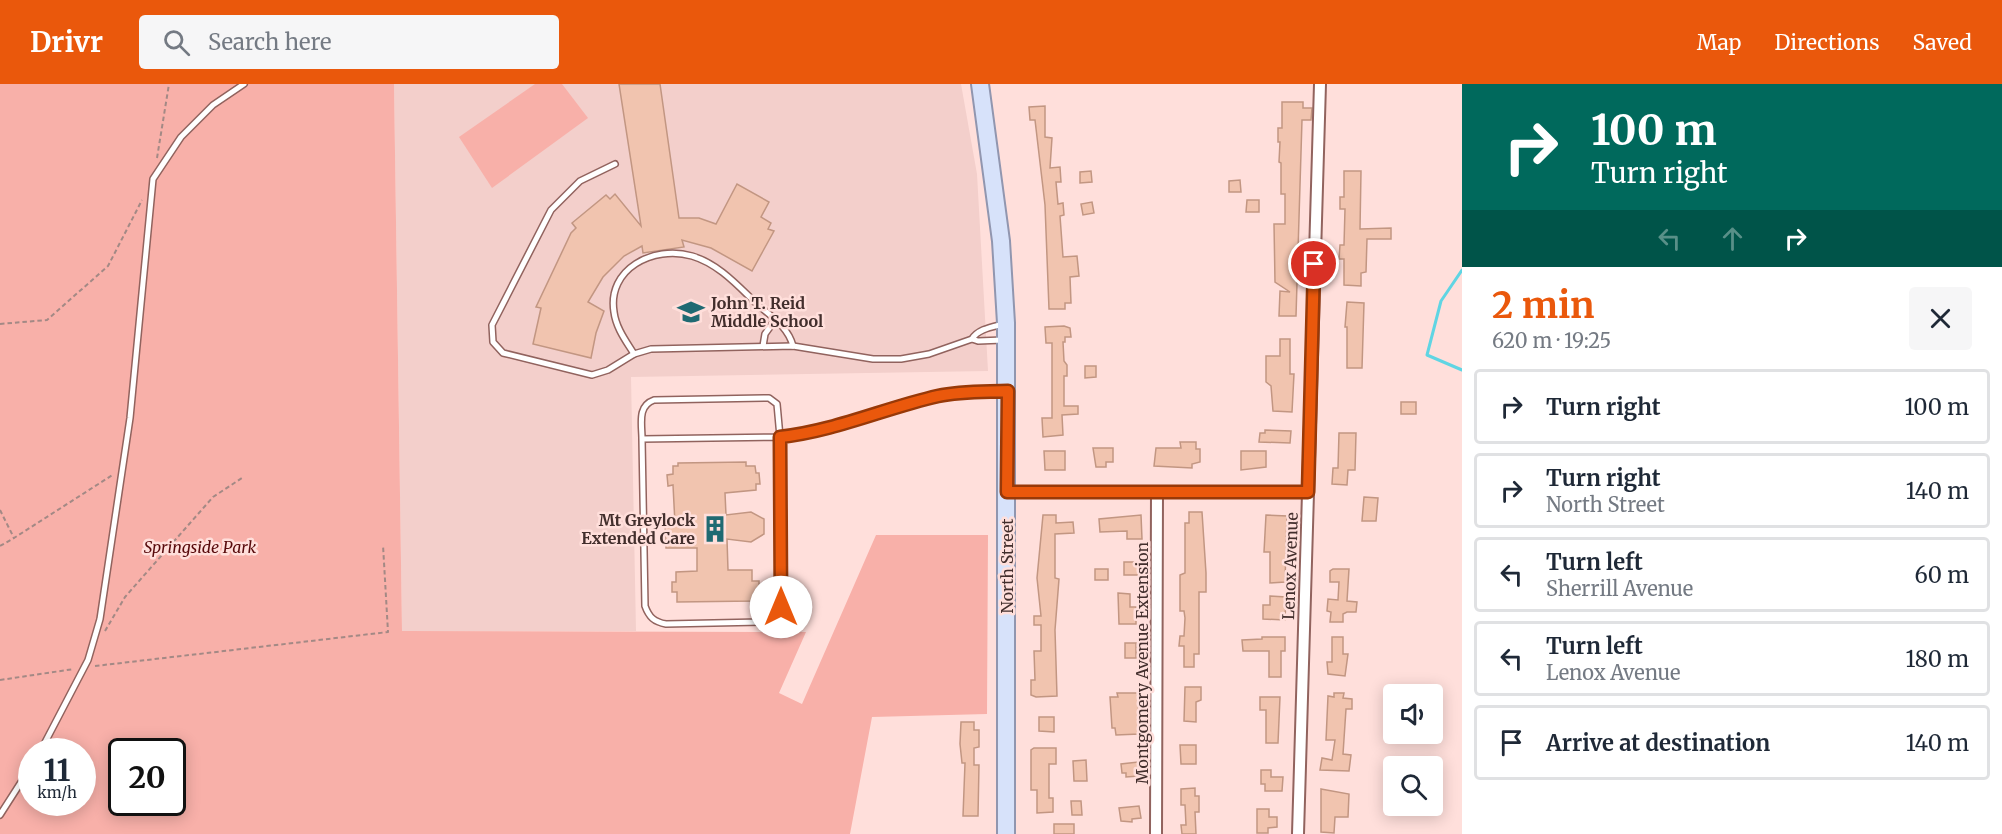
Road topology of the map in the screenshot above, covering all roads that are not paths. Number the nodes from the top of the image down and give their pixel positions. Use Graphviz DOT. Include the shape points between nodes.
graph roads {
  1 [pos="244,84"];
  2 [pos="981,84"];
  3 [pos="1320,84"];
  4 [pos="615,165"];
  5 [pos="775,320"];
  6 [pos="1007,332"];
  7 [pos="972,339"];
  8 [pos="763,346"];
  9 [pos="793,346"];
  10 [pos="633,354"];
  11 [pos="1008,391"];
  12 [pos="780,437"];
  13 [pos="642,439"];
  14 [pos="1007,492"];
  15 [pos="1308,492"];
  16 [pos="1157,493"];
  17 [pos="47,738"];
  18 [pos="18,787"];
  19 [pos="0,815"];
  20 [pos="1006,834"];
  21 [pos="1155,834"];
  22 [pos="1298,834"];
  1 -- 17 [label="lane" via="213,105 181,137 153,178 124,468 100,619 84,667"];
  2 -- 6 [label="main road, North Street" via="1001,241"];
  3 -- 15 [label="street, Lenox Avenue"];
  4 -- 10 [label="lane" via="580,181 552,210 491,333 497,349 508,356 584,374 600,373"];
  5 -- 8 [label="lane" via="765,334"];
  5 -- 9 [label="lane" via="788,331"];
  5 -- 10 [label="lane" via="717,267 704,260 680,254 646,257 621,276 613,297 616,322"];
  6 -- 7 [label="lane" via="978,341"];
  6 -- 7 [label="lane" via="982,330"];
  6 -- 11 [label="main road, North Street"];
  7 -- 9 [label="lane" via="901,359 873,359"];
  8 -- 9 [label="lane"];
  8 -- 10 [label="lane" via="651,349"];
  11 -- 12 [label="lane" via="944,395 816,431"];
  11 -- 14 [label="main road, North Street"];
  12 -- 13 [label="lane"];
  12 -- 13 [label="lane" via="779,408 769,398 659,399 648,402 642,412"];
  12 -- 13 [label="lane" via="778,614 761,622 666,624 652,619 645,606"];
  14 -- 16 [label="street"];
  14 -- 20 [label="main road, North Street"];
  15 -- 16 [label="street"];
  15 -- 22 [label="street, Lenox Avenue"];
  16 -- 21 [label="street, Montgomery Avenue Extension"];
  18 -- 19 [label="lane"];
}
